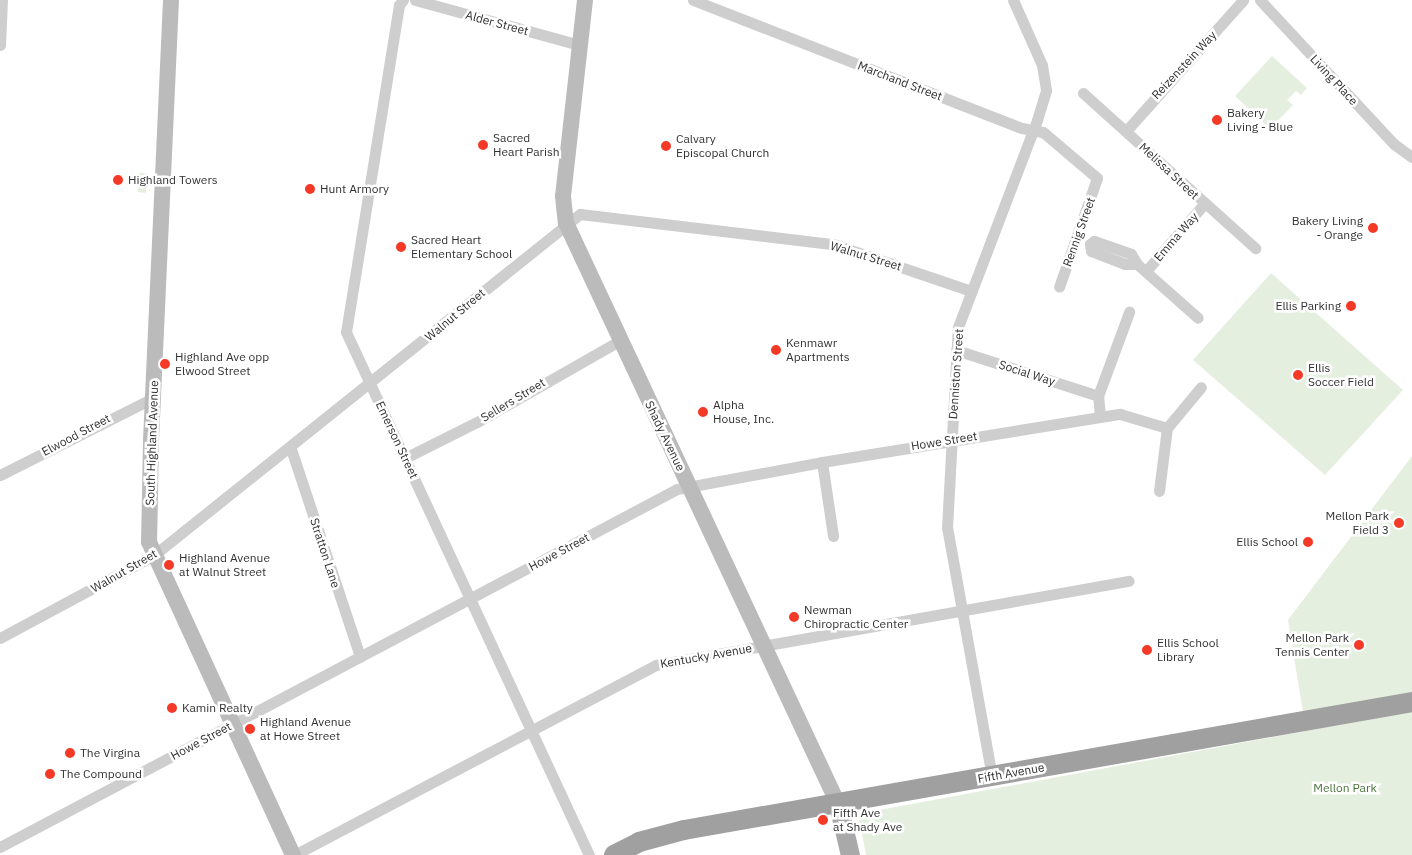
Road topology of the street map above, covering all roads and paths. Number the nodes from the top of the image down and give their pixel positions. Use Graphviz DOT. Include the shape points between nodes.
graph roads {
  1 [pos="2,0"];
  2 [pos="171,0"];
  3 [pos="403,0"];
  4 [pos="415,0"];
  5 [pos="585,0"];
  6 [pos="693,0"];
  7 [pos="1013,0"];
  8 [pos="1243,0"];
  9 [pos="1260,0"];
  10 [pos="0,45"];
  11 [pos="580,45"];
  12 [pos="1083,93"];
  13 [pos="1033,130"];
  14 [pos="1126,131"];
  15 [pos="1412,157"];
  16 [pos="1097,178"];
  17 [pos="1204,204"];
  18 [pos="566,223"];
  19 [pos="1256,248"];
  20 [pos="1059,287"];
  21 [pos="971,291"];
  22 [pos="1128,312"];
  23 [pos="1198,318"];
  24 [pos="619,341"];
  25 [pos="956,350"];
  26 [pos="370,382"];
  27 [pos="1201,386"];
  28 [pos="1098,396"];
  29 [pos="153,398"];
  30 [pos="1100,417"];
  31 [pos="1166,428"];
  32 [pos="951,440"];
  33 [pos="291,449"];
  34 [pos="405,458"];
  35 [pos="822,462"];
  36 [pos="0,475"];
  37 [pos="689,484"];
  38 [pos="1159,491"];
  39 [pos="833,536"];
  40 [pos="154,555"];
  41 [pos="1129,581"];
  42 [pos="468,599"];
  43 [pos="960,610"];
  44 [pos="0,638"];
  45 [pos="766,645"];
  46 [pos="360,658"];
  47 [pos="1412,702"];
  48 [pos="231,725"];
  49 [pos="530,730"];
  50 [pos="992,777"];
  51 [pos="838,804"];
  52 [pos="0,847"];
  53 [pos="293,855"];
  54 [pos="589,855"];
  55 [pos="614,855"];
  56 [pos="850,855"];
  1 -- 10 [label="street"];
  2 -- 29 [label="main road, South Highland Avenue"];
  3 -- 26 [label="street, Emerson Street" via="399,5 346,332"];
  4 -- 11 [label="street, Alder Street"];
  5 -- 11 [label="main road, Shady Avenue"];
  6 -- 13 [label="street, Marchand Street"];
  7 -- 13 [label="street, Denniston Street" via="1045,76 1046,90"];
  8 -- 14 [label="street, Reizenstein Way"];
  9 -- 15 [label="street, Living Place" via="1394,144"];
  11 -- 18 [label="main road, Shady Avenue" via="564,196"];
  12 -- 14 [label="street, Melissa Street"];
  13 -- 16 [label="street, Marchand Street" via="1043,132"];
  13 -- 21 [label="street, Denniston Street"];
  14 -- 17 [label="street, Melissa Street"];
  16 -- 20 [label="street, Rennig Street"];
  17 -- 19 [label="street, Melissa Street"];
  17 -- 23 [label="street, Emma Way" via="1142,267"];
  18 -- 21 [label="street, Walnut Street" via="580,214 833,244"];
  18 -- 24 [label="main road, Shady Avenue"];
  18 -- 26 [label="street, Walnut Street"];
  21 -- 25 [label="street, Denniston Street" via="958,327"];
  22 -- 28 [label="street"];
  24 -- 34 [label="street, Sellers Street" via="477,422"];
  24 -- 37 [label="main road, Shady Avenue"];
  25 -- 28 [label="street, Social Way"];
  25 -- 32 [label="street, Denniston Street"];
  26 -- 33 [label="street, Walnut Street"];
  26 -- 34 [label="street, Emerson Street"];
  27 -- 31 [label="street"];
  28 -- 30 [label="street"];
  29 -- 36 [label="street, Elwood Street"];
  29 -- 40 [label="main road, South Highland Avenue" via="149,542"];
  30 -- 31 [label="street, Howe Street" via="1120,414"];
  30 -- 32 [label="street, Howe Street"];
  31 -- 38 [label="street"];
  32 -- 35 [label="street, Howe Street"];
  32 -- 43 [label="street, Denniston Street" via="947,528"];
  33 -- 40 [label="street, Walnut Street"];
  33 -- 46 [label="street, Stratton Lane"];
  34 -- 42 [label="street, Emerson Street"];
  35 -- 37 [label="street, Howe Street"];
  35 -- 39 [label="street"];
  37 -- 42 [label="street, Howe Street"];
  37 -- 45 [label="main road, Shady Avenue"];
  40 -- 44 [label="street, Walnut Street"];
  40 -- 48 [label="main road, South Highland Avenue"];
  41 -- 43 [label="street, Kentucky Avenue"];
  42 -- 46 [label="street, Howe Street"];
  42 -- 49 [label="street, Emerson Street"];
  43 -- 45 [label="street, Kentucky Avenue"];
  43 -- 50 [label="street, Denniston Street"];
  45 -- 49 [label="street, Kentucky Avenue" via="656,665"];
  45 -- 51 [label="main road, Shady Avenue"];
  46 -- 48 [label="street, Howe Street"];
  47 -- 50 [label="highway, Fifth Avenue"];
  48 -- 52 [label="street, Howe Street"];
  48 -- 53 [label="main road, South Highland Avenue"];
  49 -- 53 [label="street, Kentucky Avenue"];
  49 -- 54 [label="street, Emerson Street"];
  50 -- 51 [label="highway, Fifth Avenue"];
  51 -- 55 [label="highway, Fifth Avenue" via="684,830 639,842"];
  51 -- 56 [label="main road, Shady Avenue"];
}
